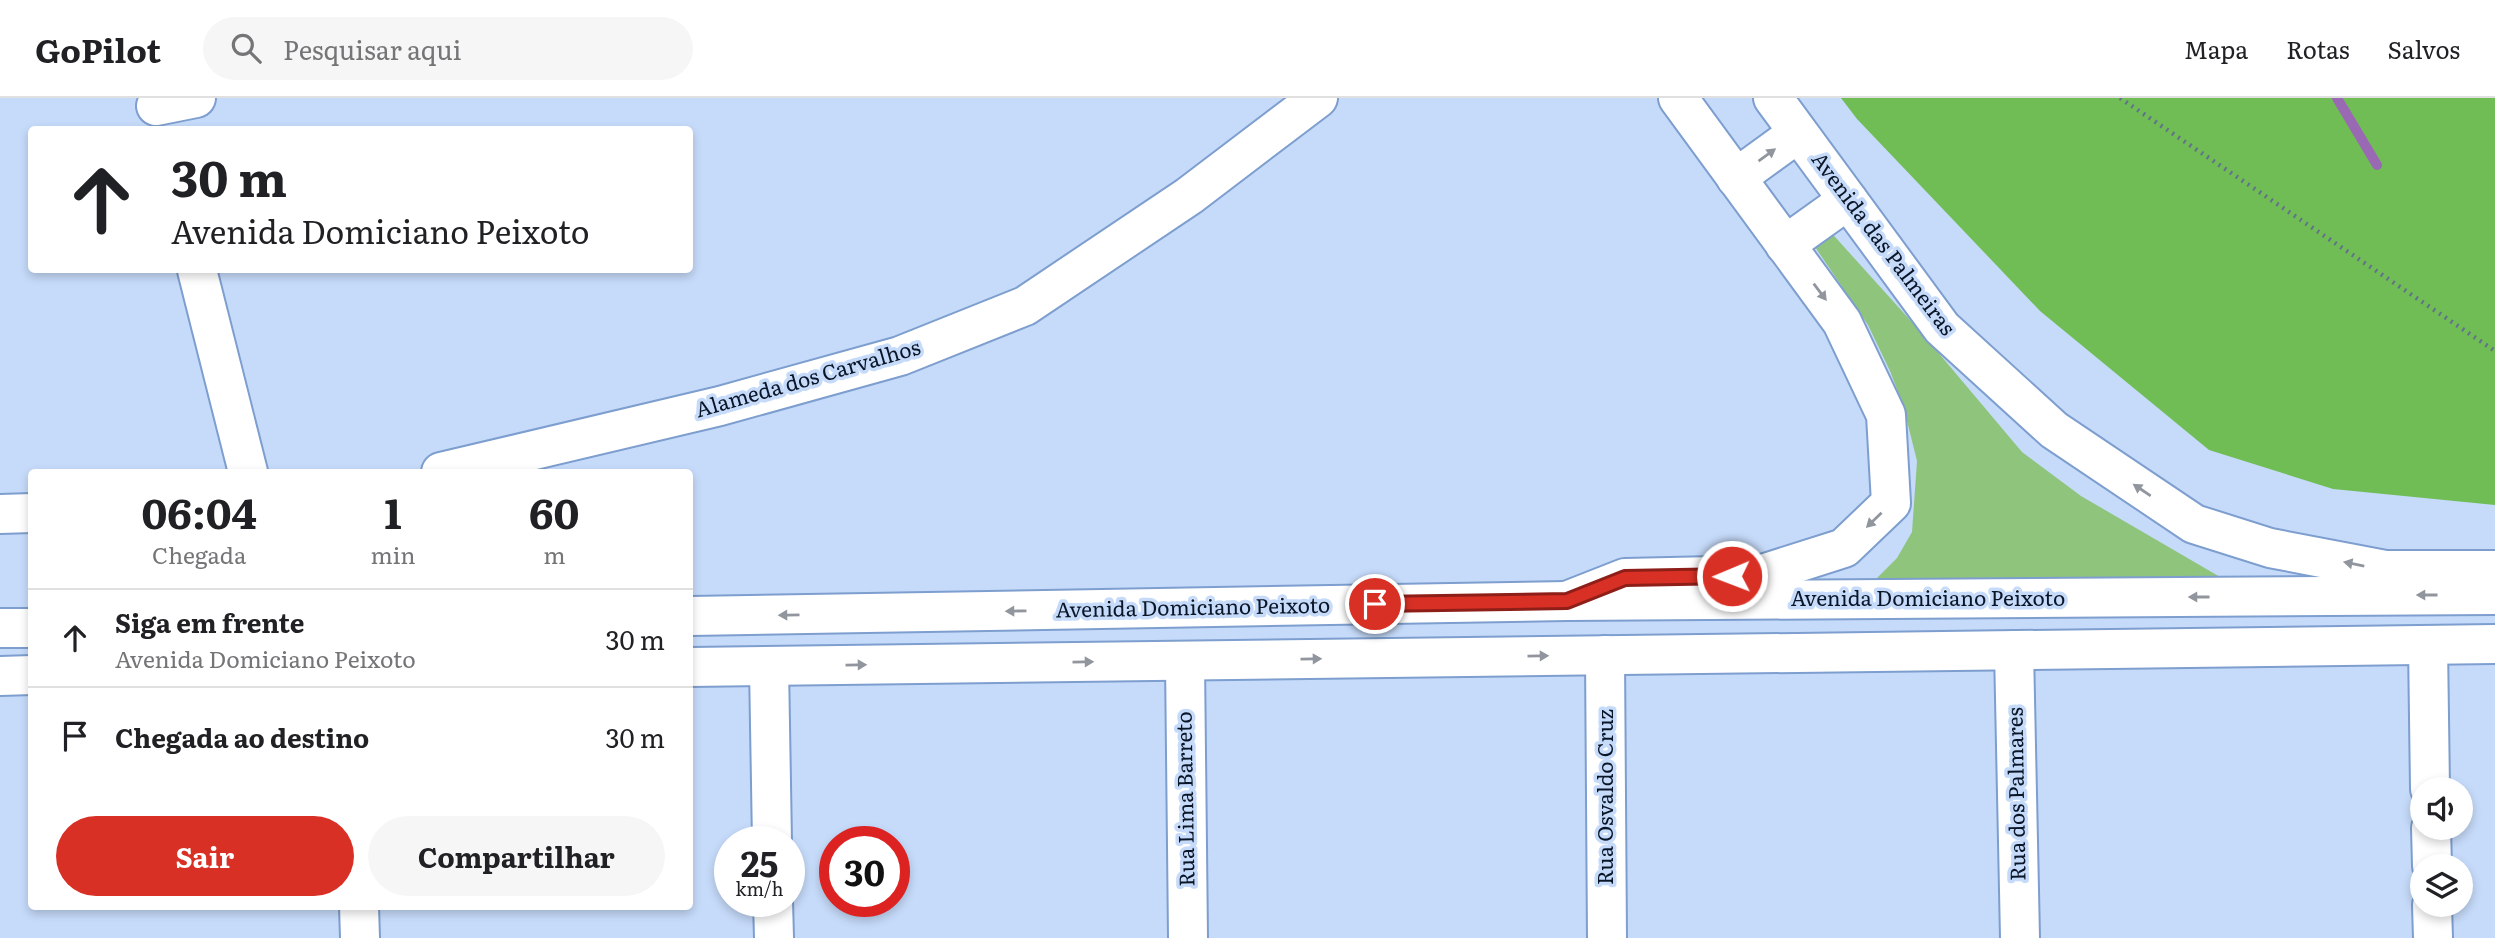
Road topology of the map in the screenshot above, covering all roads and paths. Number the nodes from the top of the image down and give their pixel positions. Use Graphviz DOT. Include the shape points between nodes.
graph roads {
  1 [pos="196,98"];
  2 [pos="1318,98"];
  3 [pos="1678,98"];
  4 [pos="1773,98"];
  5 [pos="2120,98"];
  6 [pos="158,111"];
  7 [pos="1798,133"];
  8 [pos="1736,178"];
  9 [pos="1849,200"];
  10 [pos="1785,245"];
  11 [pos="198,273"];
  12 [pos="2495,351"];
  13 [pos="247,469"];
  14 [pos="454,469"];
  15 [pos="28,513"];
  16 [pos="0,514"];
  17 [pos="2495,570"];
  18 [pos="2495,595"];
  19 [pos="1567,601"];
  20 [pos="693,616"];
  21 [pos="0,628"];
  22 [pos="28,628"];
  23 [pos="2495,644"];
  24 [pos="2427,645"];
  25 [pos="2014,650"];
  26 [pos="1605,655"];
  27 [pos="1185,660"];
  28 [pos="769,666"];
  29 [pos="693,667"];
  30 [pos="0,676"];
  31 [pos="28,676"];
  32 [pos="2430,777"];
  33 [pos="772,826"];
  34 [pos="359,910"];
  35 [pos="773,917"];
  36 [pos="2432,917"];
  37 [pos="360,938"];
  38 [pos="774,938"];
  39 [pos="1188,938"];
  40 [pos="1607,938"];
  41 [pos="2020,938"];
  42 [pos="2433,938"];
  1 -- 6 [label="street"];
  2 -- 14 [label="street, Alameda dos Carvalhos" via="1189,196 1025,306 887,360 720,406"];
  3 -- 8 [label="street"];
  4 -- 7 [label="street, Avenida das Palmeiras"];
  5 -- 12 [label="path"];
  8 -- 7 [label="street, one-way"];
  7 -- 9 [label="street, Avenida das Palmeiras"];
  8 -- 10 [label="street"];
  9 -- 10 [label="street"];
  17 -- 9 [label="street, Avenida das Palmeiras, one-way" via="2385,570 2270,548 2193,524 2054,430 1942,328"];
  10 -- 19 [label="street, one-way" via="1842,322 1886,415 1891,503 1844,548 1759,575 1625,578"];
  11 -- 13 [label="street"];
  15 -- 16 [label="street"];
  18 -- 19 [label="street, Avenida Domiciano Peixoto, one-way"];
  19 -- 20 [label="street, Avenida Domiciano Peixoto, one-way"];
  21 -- 22 [label="street"];
  23 -- 24 [label="street"];
  24 -- 25 [label="street"];
  24 -- 32 [label="street"];
  25 -- 26 [label="street"];
  25 -- 41 [label="street, Rua dos Palmares"];
  27 -- 26 [label="street, one-way"];
  26 -- 40 [label="street, Rua Osvaldo Cruz"];
  28 -- 27 [label="street, one-way"];
  27 -- 39 [label="street, Rua Lima Barreto"];
  28 -- 29 [label="street"];
  28 -- 33 [label="street"];
  30 -- 31 [label="street"];
  34 -- 37 [label="street"];
  35 -- 38 [label="street"];
  36 -- 42 [label="street"];
}
